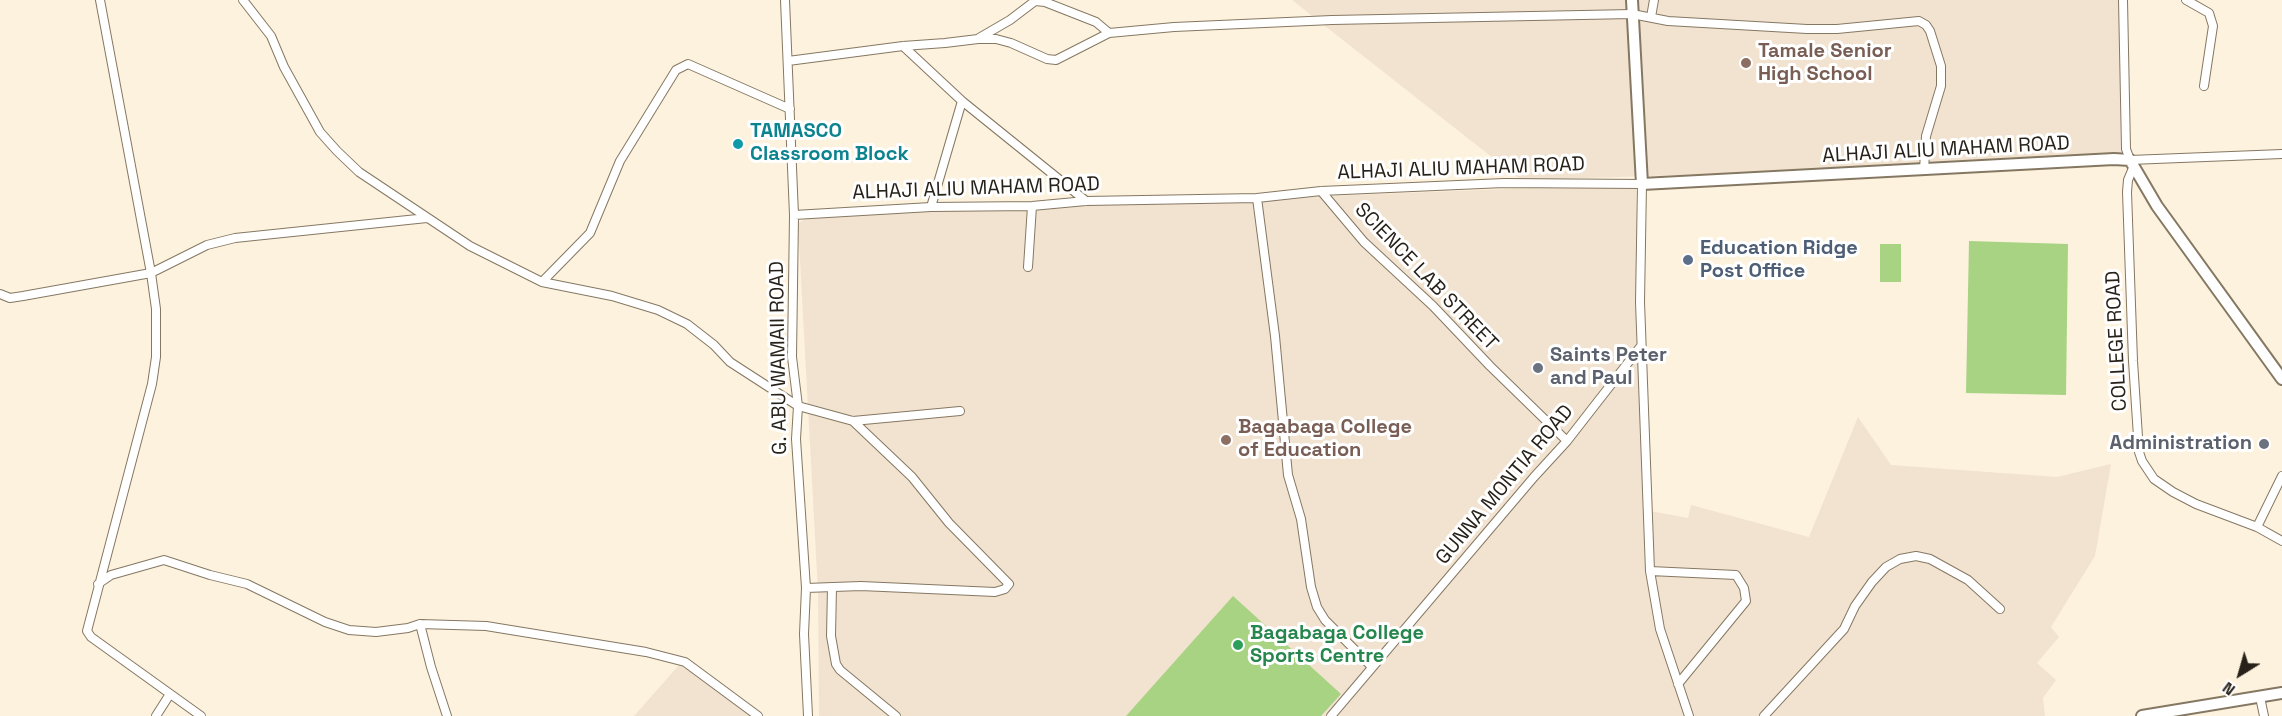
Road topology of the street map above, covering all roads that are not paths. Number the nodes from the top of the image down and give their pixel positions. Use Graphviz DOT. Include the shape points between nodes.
graph roads {
  1 [pos="100,0"];
  2 [pos="243,0"];
  3 [pos="785,0"];
  4 [pos="1632,0"];
  5 [pos="1654,0"];
  6 [pos="2123,0"];
  7 [pos="2186,0"];
  8 [pos="1632,14"];
  9 [pos="1652,17"];
  10 [pos="1109,33"];
  11 [pos="978,39"];
  12 [pos="903,46"];
  13 [pos="788,61"];
  14 [pos="2204,86"];
  15 [pos="962,101"];
  16 [pos="790,109"];
  17 [pos="2282,154"];
  18 [pos="2132,164"];
  19 [pos="1924,170"];
  20 [pos="1642,184"];
  21 [pos="1321,191"];
  22 [pos="1257,198"];
  23 [pos="1086,201"];
  24 [pos="1032,206"];
  25 [pos="931,207"];
  26 [pos="794,215"];
  27 [pos="427,218"];
  28 [pos="1028,267"];
  29 [pos="151,273"];
  30 [pos="543,282"];
  31 [pos="0,294"];
  32 [pos="1641,346"];
  33 [pos="2282,379"];
  34 [pos="798,406"];
  35 [pos="960,411"];
  36 [pos="853,421"];
  37 [pos="1567,441"];
  38 [pos="2282,476"];
  39 [pos="2257,527"];
  40 [pos="2282,541"];
  41 [pos="1650,571"];
  42 [pos="98,584"];
  43 [pos="832,587"];
  44 [pos="806,588"];
  45 [pos="2000,609"];
  46 [pos="420,624"];
  47 [pos="1372,667"];
  48 [pos="1678,684"];
  49 [pos="170,694"];
  50 [pos="2281,695"];
  51 [pos="2260,697"];
  52 [pos="156,716"];
  53 [pos="201,716"];
  54 [pos="447,716"];
  55 [pos="758,716"];
  56 [pos="808,716"];
  57 [pos="896,716"];
  58 [pos="1331,716"];
  59 [pos="1689,716"];
  60 [pos="1764,716"];
  61 [pos="2143,716"];
  62 [pos="2264,716"];
  1 -- 29 [label="street"];
  2 -- 27 [label="street" via="271,36 320,132 359,172"];
  3 -- 13 [label="street, G. ABU WAMAII ROAD"];
  4 -- 8 [label="street"];
  5 -- 9 [label="street"];
  6 -- 18 [label="street" via="2126,149"];
  7 -- 14 [label="street" via="2208,13 2213,26"];
  8 -- 9 [label="street"];
  8 -- 10 [label="street" via="1332,20"];
  8 -- 20 [label="street"];
  9 -- 19 [label="street" via="1807,29 1922,21 1933,38 1941,66 1941,86 1926,136"];
  10 -- 11 [label="street" via="1056,60 1011,43"];
  10 -- 11 [label="street" via="1096,22 1035,1"];
  11 -- 12 [label="street"];
  12 -- 13 [label="street"];
  12 -- 15 [label="street"];
  13 -- 16 [label="street, G. ABU WAMAII ROAD"];
  15 -- 23 [label="street"];
  15 -- 25 [label="street"];
  16 -- 26 [label="street, G. ABU WAMAII ROAD"];
  16 -- 30 [label="street" via="688,64 676,70 620,161 590,233"];
  17 -- 18 [label="street"];
  18 -- 19 [label="street, ALHAJI ALIU MAHAM ROAD" via="2114,159"];
  18 -- 33 [label="street" via="2157,206"];
  18 -- 39 [label="street, COLLEGE ROAD" via="2127,198 2139,452 2154,479 2173,492"];
  19 -- 20 [label="street, ALHAJI ALIU MAHAM ROAD"];
  20 -- 21 [label="street, ALHAJI ALIU MAHAM ROAD" via="1504,183"];
  20 -- 32 [label="street"];
  21 -- 22 [label="street, ALHAJI ALIU MAHAM ROAD"];
  21 -- 37 [label="street, SCIENCE LAB STREET" via="1364,242"];
  22 -- 23 [label="street, ALHAJI ALIU MAHAM ROAD"];
  22 -- 47 [label="street" via="1288,476 1301,519 1311,587 1325,620"];
  23 -- 24 [label="street, ALHAJI ALIU MAHAM ROAD"];
  24 -- 25 [label="street, ALHAJI ALIU MAHAM ROAD"];
  24 -- 28 [label="street"];
  25 -- 26 [label="street, ALHAJI ALIU MAHAM ROAD"];
  26 -- 34 [label="street, G. ABU WAMAII ROAD" via="792,357"];
  27 -- 29 [label="street" via="236,238 207,245"];
  27 -- 30 [label="street" via="470,246"];
  29 -- 31 [label="street" via="10,298"];
  29 -- 42 [label="street" via="156,309 152,384"];
  30 -- 34 [label="street" via="612,296 687,324 730,362"];
  32 -- 37 [label="street, GUNNA MONTIA ROAD"];
  32 -- 41 [label="street"];
  34 -- 36 [label="street"];
  34 -- 44 [label="street, G. ABU WAMAII ROAD" via="796,439"];
  35 -- 36 [label="street"];
  36 -- 43 [label="street" via="912,477 949,523 1009,584 995,592"];
  37 -- 47 [label="street, GUNNA MONTIA ROAD"];
  38 -- 39 [label="street"];
  39 -- 40 [label="street, COLLEGE ROAD"];
  41 -- 48 [label="street" via="1657,615"];
  41 -- 48 [label="street" via="1736,575 1744,588 1746,601"];
  42 -- 46 [label="street" via="111,575 164,560 248,584 349,630 376,632"];
  42 -- 49 [label="street" via="87,631"];
  43 -- 44 [label="street"];
  43 -- 57 [label="street" via="831,636 836,664"];
  44 -- 56 [label="street, G. ABU WAMAII ROAD"];
  45 -- 60 [label="street" via="1968,580 1930,559 1900,559 1872,582 1854,606 1845,628"];
  46 -- 54 [label="street"];
  46 -- 55 [label="street" via="486,626 675,658"];
  47 -- 58 [label="street, GUNNA MONTIA ROAD"];
  48 -- 59 [label="street"];
  49 -- 52 [label="street"];
  49 -- 53 [label="street"];
  50 -- 51 [label="street"];
  51 -- 61 [label="street"];
  51 -- 62 [label="street"];
}
